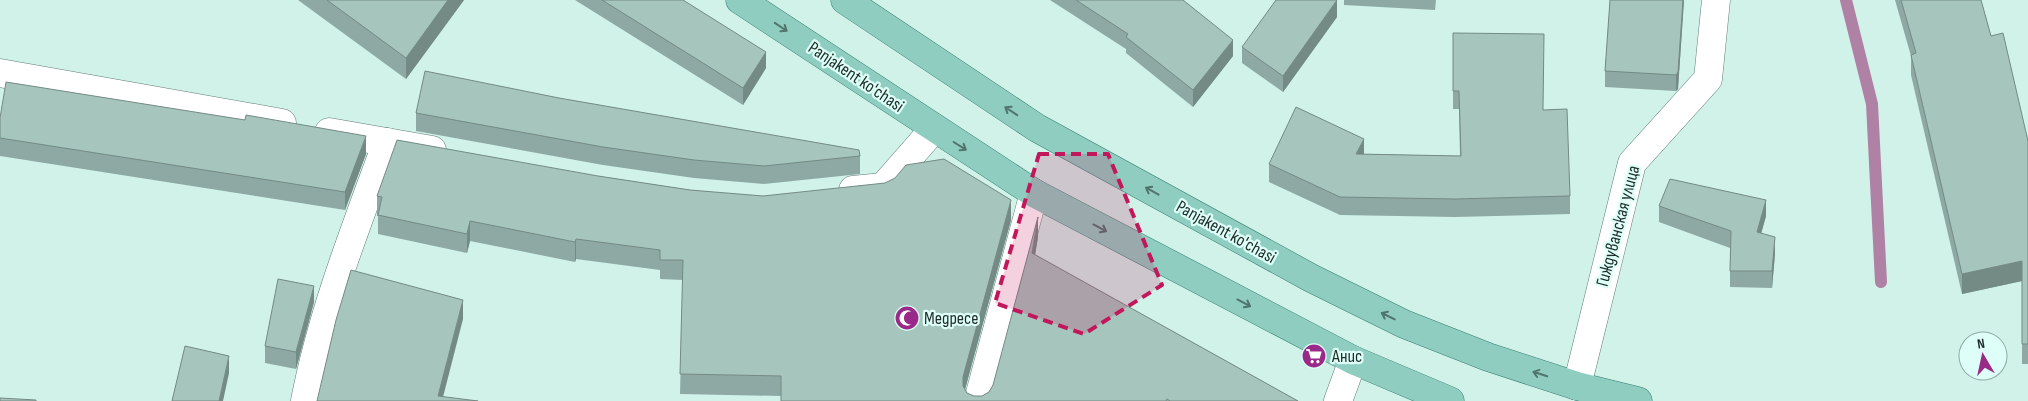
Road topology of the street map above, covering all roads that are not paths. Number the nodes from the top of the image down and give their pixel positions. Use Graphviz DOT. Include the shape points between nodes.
graph roads {
  1 [pos="740,0"];
  2 [pos="845,0"];
  3 [pos="1716,0"];
  4 [pos="0,74"];
  5 [pos="934,129"];
  6 [pos="387,142"];
  7 [pos="455,154"];
  8 [pos="824,193"];
  9 [pos="1034,193"];
  10 [pos="1353,360"];
  11 [pos="1577,386"];
  12 [pos="305,401"];
  13 [pos="978,401"];
  14 [pos="1338,401"];
  15 [pos="1450,401"];
  16 [pos="1638,401"];
  1 -- 5 [label="main road, Panjakent ko'chasi, one-way"];
  11 -- 2 [label="main road, Panjakent ko'chasi, one-way" via="1488,357 1404,324 1311,278 1037,128"];
  3 -- 11 [label="street, Гиждуванская улица" via="1708,79 1632,163"];
  4 -- 6 [label="street"];
  5 -- 8 [label="street" via="883,187"];
  5 -- 9 [label="main road, Panjakent ko'chasi, one-way"];
  6 -- 7 [label="street"];
  6 -- 12 [label="street" via="349,246 313,360"];
  9 -- 10 [label="main road, Panjakent ko'chasi, one-way"];
  9 -- 13 [label="street"];
  10 -- 14 [label="street"];
  10 -- 15 [label="main road, Panjakent ko'chasi"];
  11 -- 16 [label="main road, Panjakent ko'chasi"];
}
